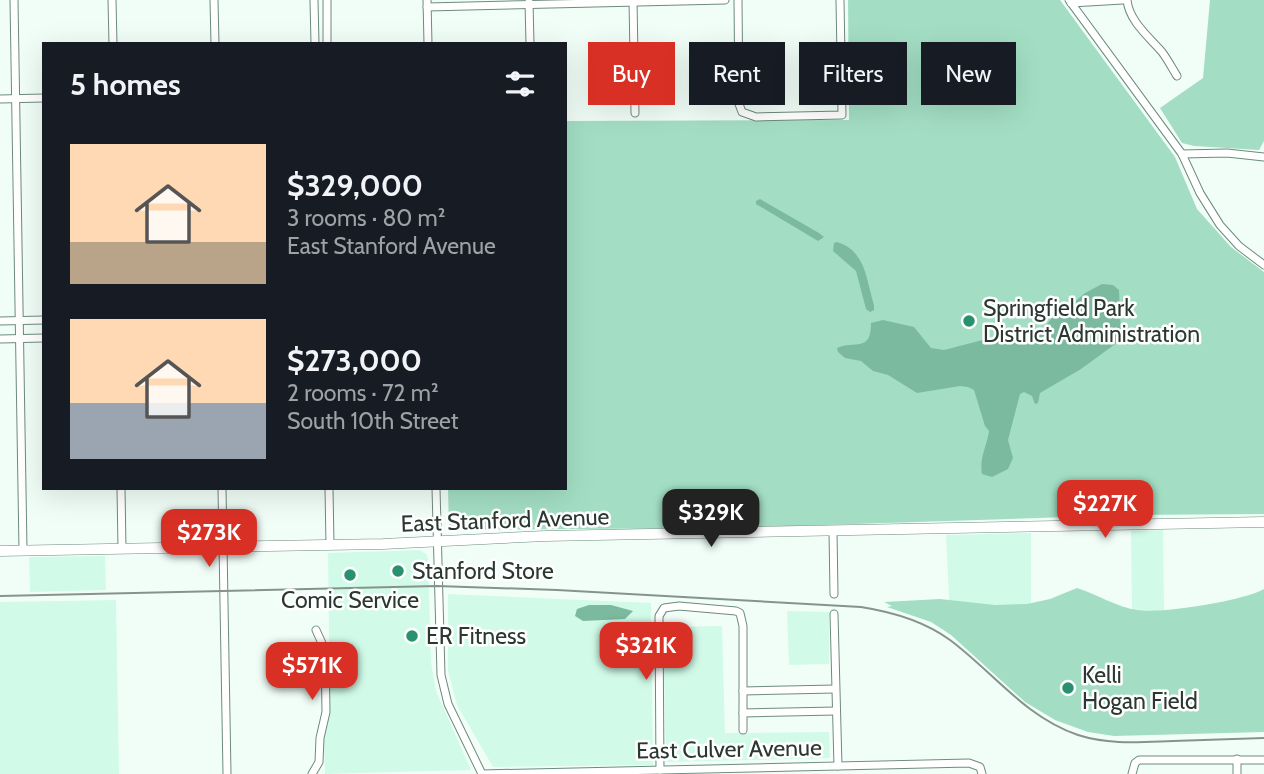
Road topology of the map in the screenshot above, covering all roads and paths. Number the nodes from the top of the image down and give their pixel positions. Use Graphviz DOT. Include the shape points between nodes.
graph roads {
  1 [pos="14,0"];
  2 [pos="112,0"];
  3 [pos="214,0"];
  4 [pos="314,0"];
  5 [pos="327,0"];
  6 [pos="725,0"];
  7 [pos="738,0"];
  8 [pos="840,0"];
  9 [pos="1125,0"];
  10 [pos="633,1"];
  11 [pos="1070,1"];
  12 [pos="529,2"];
  13 [pos="427,4"];
  14 [pos="113,42"];
  15 [pos="215,42"];
  16 [pos="315,42"];
  17 [pos="327,42"];
  18 [pos="428,42"];
  19 [pos="530,42"];
  20 [pos="1177,76"];
  21 [pos="42,98"];
  22 [pos="0,99"];
  23 [pos="16,99"];
  24 [pos="635,113"];
  25 [pos="1182,154"];
  26 [pos="1264,157"];
  27 [pos="1264,265"];
  28 [pos="42,320"];
  29 [pos="0,321"];
  30 [pos="20,321"];
  31 [pos="42,338"];
  32 [pos="0,339"];
  33 [pos="20,339"];
  34 [pos="121,490"];
  35 [pos="222,490"];
  36 [pos="329,490"];
  37 [pos="436,490"];
  38 [pos="1264,522"];
  39 [pos="833,531"];
  40 [pos="436,541"];
  41 [pos="330,545"];
  42 [pos="223,547"];
  43 [pos="122,549"];
  44 [pos="23,550"];
  45 [pos="0,551"];
  46 [pos="834,594"];
  47 [pos="834,614"];
  48 [pos="316,630"];
  49 [pos="835,689"];
  50 [pos="743,691"];
  51 [pos="836,711"];
  52 [pos="743,713"];
  53 [pos="743,730"];
  54 [pos="1237,759"];
  55 [pos="1264,760"];
  56 [pos="884,764"];
  57 [pos="838,766"];
  58 [pos="660,770"];
  59 [pos="785,770"];
  60 [pos="689,772"];
  61 [pos="590,773"];
  62 [pos="227,774"];
  63 [pos="312,774"];
  64 [pos="482,774"];
  65 [pos="884,774"];
  66 [pos="982,774"];
  67 [pos="1132,774"];
  68 [pos="1237,774"];
  1 -- 23 [label="street"];
  2 -- 14 [label="street"];
  3 -- 15 [label="street"];
  4 -- 16 [label="street"];
  5 -- 17 [label="street"];
  6 -- 10 [label="street"];
  7 -- 8 [label="street" via="738,96 742,112 757,117 842,116"];
  9 -- 11 [label="street"];
  9 -- 20 [label="street"];
  10 -- 12 [label="street"];
  10 -- 24 [label="street"];
  11 -- 25 [label="street"];
  12 -- 13 [label="street"];
  12 -- 19 [label="street"];
  13 -- 18 [label="street"];
  21 -- 23 [label="street"];
  22 -- 23 [label="street"];
  23 -- 30 [label="street"];
  25 -- 26 [label="street"];
  25 -- 27 [label="street" via="1220,225"];
  28 -- 30 [label="street"];
  29 -- 30 [label="street"];
  30 -- 33 [label="street"];
  31 -- 33 [label="street"];
  32 -- 33 [label="street"];
  33 -- 44 [label="street"];
  34 -- 43 [label="street"];
  35 -- 42 [label="street"];
  36 -- 41 [label="street"];
  37 -- 40 [label="street"];
  38 -- 39 [label="main road, East Stanford Avenue"];
  39 -- 40 [label="main road, East Stanford Avenue"];
  39 -- 46 [label="street"];
  40 -- 41 [label="main road, East Stanford Avenue"];
  40 -- 64 [label="street" via="441,678 448,704"];
  41 -- 42 [label="main road, East Stanford Avenue"];
  42 -- 43 [label="main road, East Stanford Avenue"];
  42 -- 62 [label="street"];
  43 -- 44 [label="main road, East Stanford Avenue"];
  44 -- 45 [label="main road, East Stanford Avenue"];
  47 -- 49 [label="street"];
  48 -- 63 [label="street" via="325,650 326,712 319,762"];
  49 -- 50 [label="street"];
  49 -- 51 [label="street"];
  50 -- 52 [label="street"];
  50 -- 58 [label="street" via="740,613 664,608 659,616"];
  51 -- 52 [label="street"];
  51 -- 57 [label="street"];
  52 -- 53 [label="street"];
  54 -- 55 [label="street"];
  54 -- 67 [label="street" via="1139,760"];
  54 -- 68 [label="street"];
  56 -- 57 [label="street, East Culver Avenue"];
  56 -- 65 [label="street"];
  56 -- 66 [label="street, East Culver Avenue" via="977,765"];
  57 -- 59 [label="street, East Culver Avenue"];
  58 -- 60 [label="street, East Culver Avenue"];
  58 -- 61 [label="street, East Culver Avenue"];
  59 -- 60 [label="street, East Culver Avenue"];
  61 -- 64 [label="street, East Culver Avenue"];
}
